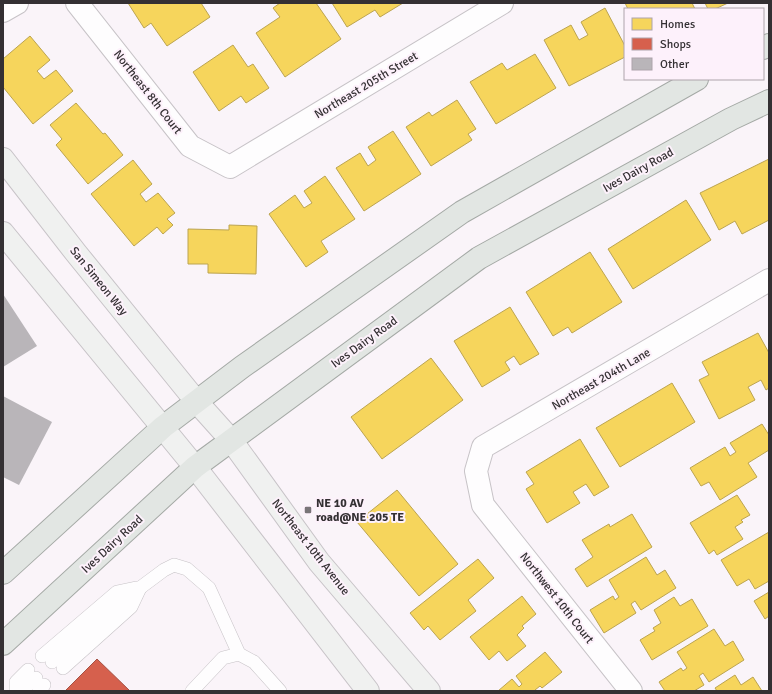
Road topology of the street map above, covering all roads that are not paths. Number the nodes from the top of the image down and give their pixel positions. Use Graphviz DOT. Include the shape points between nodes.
graph roads {
  1 [pos="17,3"];
  2 [pos="77,3"];
  3 [pos="502,3"];
  4 [pos="3,11"];
  5 [pos="695,80"];
  6 [pos="769,101"];
  7 [pos="3,159"];
  8 [pos="230,167"];
  9 [pos="3,233"];
  10 [pos="769,280"];
  11 [pos="196,401"];
  12 [pos="163,427"];
  13 [pos="231,440"];
  14 [pos="195,467"];
  15 [pos="483,505"];
  16 [pos="3,573"];
  17 [pos="141,586"];
  18 [pos="3,644"];
  19 [pos="239,654"];
  20 [pos="37,681"];
  21 [pos="16,691"];
  22 [pos="21,691"];
  23 [pos="192,691"];
  24 [pos="280,691"];
  25 [pos="368,691"];
  26 [pos="429,691"];
  27 [pos="631,691"];
  1 -- 4 [label="street"];
  2 -- 8 [label="street, Northeast 8th Court" via="190,146"];
  3 -- 8 [label="street, Northeast 205th Street"];
  5 -- 11 [label="main road" via="462,212"];
  6 -- 13 [label="main road, Ives Dairy Road" via="731,119 479,258"];
  7 -- 11 [label="street, San Simeon Way"];
  9 -- 12 [label="street"];
  10 -- 15 [label="street, Northeast 204th Lane" via="484,447 476,471"];
  11 -- 12 [label="main road"];
  11 -- 13 [label="street, Northeast 10th Avenue"];
  12 -- 14 [label="street"];
  12 -- 16 [label="main road"];
  13 -- 14 [label="main road, Ives Dairy Road"];
  13 -- 26 [label="street, Northeast 10th Avenue" via="319,562"];
  14 -- 18 [label="main road, Ives Dairy Road"];
  14 -- 25 [label="street"];
  15 -- 27 [label="street, Northwest 10th Court"];
  17 -- 17 [label="lane" via="117,592 52,662 132,607"];
  17 -- 19 [label="lane" via="174,565 186,569 209,588"];
  19 -- 23 [label="lane" via="223,658"];
  19 -- 24 [label="lane" via="254,662"];
  20 -- 21 [label="lane" via="16,682"];
  20 -- 22 [label="lane"];
}
